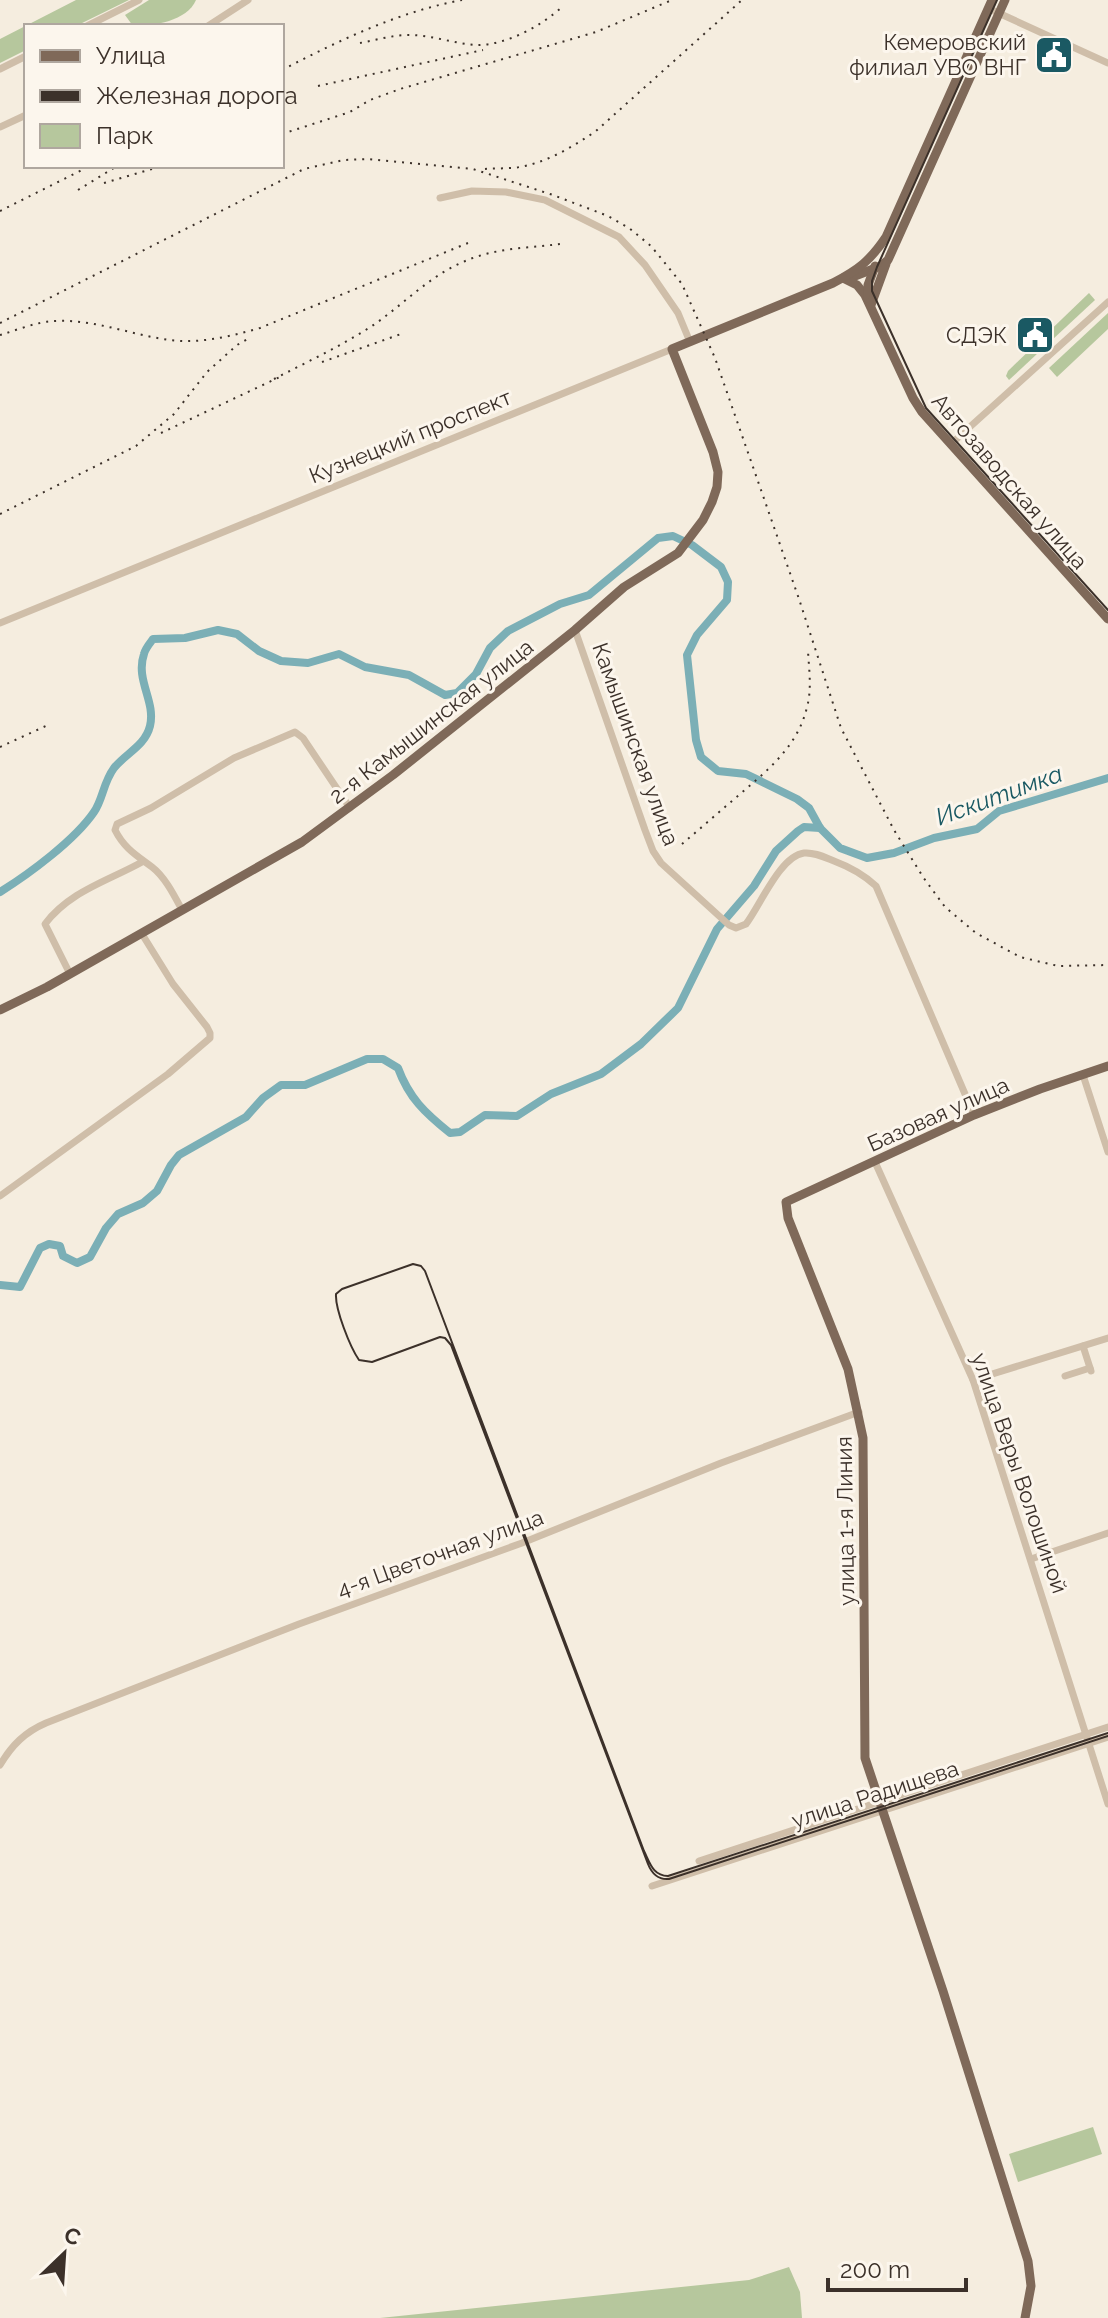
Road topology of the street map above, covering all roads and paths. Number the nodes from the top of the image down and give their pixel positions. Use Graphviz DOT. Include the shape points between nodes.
graph roads {
  1 [pos="139,0"];
  2 [pos="248,0"];
  3 [pos="1005,0"];
  4 [pos="993,7"];
  5 [pos="91,24"];
  6 [pos="211,24"];
  7 [pos="24,57"];
  8 [pos="1108,63"];
  9 [pos="0,69"];
  10 [pos="24,116"];
  11 [pos="0,127"];
  12 [pos="440,198"];
  13 [pos="886,237"];
  14 [pos="888,260"];
  15 [pos="874,269"];
  16 [pos="845,279"];
  17 [pos="1108,302"];
  18 [pos="870,304"];
  19 [pos="690,342"];
  20 [pos="672,349"];
  21 [pos="951,444"];
  22 [pos="1108,619"];
  23 [pos="0,623"];
  24 [pos="575,630"];
  25 [pos="350,808"];
  26 [pos="142,862"];
  27 [pos="182,910"];
  28 [pos="142,934"];
  29 [pos="70,974"];
  30 [pos="0,1010"];
  31 [pos="1108,1066"];
  32 [pos="1083,1075"];
  33 [pos="974,1115"];
  34 [pos="1108,1152"];
  35 [pos="875,1162"];
  36 [pos="0,1196"];
  37 [pos="786,1202"];
  38 [pos="1108,1338"];
  39 [pos="1083,1346"];
  40 [pos="1065,1376"];
  41 [pos="973,1380"];
  42 [pos="859,1412"];
  43 [pos="1108,1533"];
  44 [pos="1031,1559"];
  45 [pos="1108,1727"];
  46 [pos="1085,1735"];
  47 [pos="1108,1737"];
  48 [pos="1088,1744"];
  49 [pos="0,1765"];
  50 [pos="1108,1804"];
  51 [pos="881,1806"];
  52 [pos="699,1861"];
  53 [pos="652,1886"];
  54 [pos="1025,2318"];
  1 -- 5 [label="street"];
  2 -- 6 [label="street"];
  3 -- 4 [label="main road, Кузнецкий проспект"];
  4 -- 8 [label="street"];
  4 -- 13 [label="main road, Кузнецкий проспект"];
  4 -- 14 [label="main road, Кузнецкий проспект"];
  7 -- 9 [label="street"];
  10 -- 11 [label="street"];
  12 -- 19 [label="street" via="472,191 545,200 619,237 678,313"];
  13 -- 15 [label="main road"];
  13 -- 16 [label="main road, Кузнецкий проспект" via="871,259"];
  14 -- 15 [label="main road, Кузнецкий проспект"];
  14 -- 18 [label="main road"];
  15 -- 16 [label="main road, Кузнецкий проспект"];
  15 -- 18 [label="main road" via="867,290"];
  16 -- 18 [label="main road, Автозаводская улица" via="859,287"];
  16 -- 19 [label="main road, Кузнецкий проспект"];
  17 -- 21 [label="street"];
  18 -- 21 [label="main road, Автозаводская улица" via="913,398"];
  19 -- 20 [label="main road, Кузнецкий проспект"];
  20 -- 23 [label="street, Кузнецкий проспект"];
  20 -- 24 [label="main road, 2-я Камышинская улица" via="711,445 718,472 712,502 678,553 624,587"];
  21 -- 22 [label="main road, Автозаводская улица"];
  24 -- 25 [label="main road, 2-я Камышинская улица"];
  24 -- 33 [label="street, Камышинская улица" via="661,863 729,925 740,928 782,868 799,854 819,855 862,873 876,886"];
  25 -- 26 [label="street" via="295,732 234,758 117,824 118,836"];
  25 -- 27 [label="main road, 2-я Камышинская улица" via="302,842"];
  26 -- 27 [label="street" via="166,883"];
  26 -- 29 [label="street" via="69,900 45,924"];
  27 -- 28 [label="main road, 2-я Камышинская улица"];
  28 -- 29 [label="main road, 2-я Камышинская улица"];
  28 -- 36 [label="street" via="210,1038"];
  29 -- 30 [label="main road, 2-я Камышинская улица"];
  31 -- 32 [label="main road, Базовая улица"];
  32 -- 33 [label="main road, Базовая улица"];
  32 -- 34 [label="street"];
  33 -- 35 [label="main road, Базовая улица"];
  35 -- 37 [label="main road, Базовая улица"];
  35 -- 41 [label="street, улица Веры Волошиной"];
  37 -- 42 [label="main road, улица 1-я Линия"];
  38 -- 39 [label="street"];
  39 -- 40 [label="street" via="1091,1370"];
  39 -- 41 [label="street"];
  41 -- 44 [label="street, улица Веры Волошиной"];
  42 -- 49 [label="street, 4-я Цветочная улица" via="34,1728 9,1749"];
  42 -- 51 [label="main road, улица 1-я Линия" via="865,1469 864,1745"];
  43 -- 44 [label="street"];
  44 -- 46 [label="street, улица Веры Волошиной"];
  45 -- 46 [label="street, улица Радищева"];
  46 -- 48 [label="street, улица Веры Волошиной"];
  46 -- 51 [label="street, улица Радищева"];
  47 -- 48 [label="street, улица Радищева"];
  48 -- 50 [label="street, улица Веры Волошиной"];
  48 -- 51 [label="street, улица Радищева"];
  51 -- 52 [label="street"];
  51 -- 53 [label="street, улица Радищева"];
  51 -- 54 [label="main road, улица 1-я Линия" via="1028,2261 1031,2286"];
}
